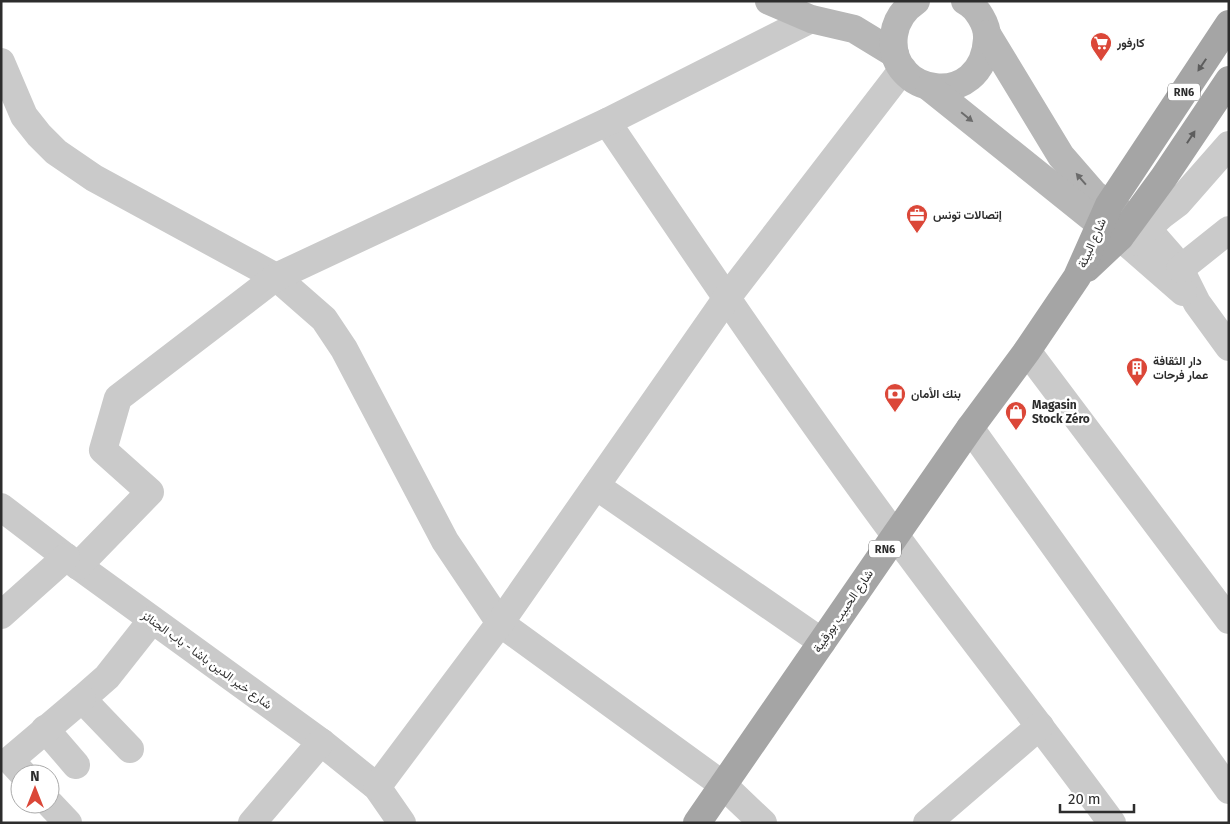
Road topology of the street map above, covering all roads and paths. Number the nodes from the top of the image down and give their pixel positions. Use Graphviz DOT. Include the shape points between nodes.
graph roads {
  1 [pos="769,1"];
  2 [pos="965,1"];
  3 [pos="912,4"];
  4 [pos="811,19"];
  5 [pos="1229,24"];
  6 [pos="854,29"];
  7 [pos="988,34"];
  8 [pos="1,62"];
  9 [pos="899,62"];
  10 [pos="1229,80"];
  11 [pos="930,87"];
  12 [pos="607,122"];
  13 [pos="1229,145"];
  14 [pos="1123,227"];
  15 [pos="1229,230"];
  16 [pos="1180,269"];
  17 [pos="276,277"];
  18 [pos="1077,277"];
  19 [pos="726,299"];
  20 [pos="1197,304"];
  21 [pos="1229,347"];
  22 [pos="1027,351"];
  23 [pos="970,428"];
  24 [pos="596,486"];
  25 [pos="1,507"];
  26 [pos="895,536"];
  27 [pos="72,561"];
  28 [pos="1,615"];
  29 [pos="152,620"];
  30 [pos="1229,620"];
  31 [pos="500,623"];
  32 [pos="822,642"];
  33 [pos="82,699"];
  34 [pos="1040,726"];
  35 [pos="45,729"];
  36 [pos="321,742"];
  37 [pos="130,749"];
  38 [pos="14,764"];
  39 [pos="76,765"];
  40 [pos="723,785"];
  41 [pos="377,787"];
  42 [pos="1229,790"];
  43 [pos="252,823"];
  44 [pos="402,823"];
  45 [pos="697,823"];
  46 [pos="763,823"];
  47 [pos="927,823"];
  48 [pos="1112,823"];
  1 -- 4 [label="street"];
  2 -- 7 [label="street" via="981,17"];
  3 -- 6 [label="street"];
  3 -- 9 [label="street" via="900,17 895,29 893,42"];
  4 -- 6 [label="street"];
  4 -- 12 [label="street"];
  5 -- 14 [label="main road, شارع البيئة / RN6, one-way" via="1139,160"];
  6 -- 9 [label="street"];
  7 -- 11 [label="street" via="986,53 979,69 965,82 948,88"];
  14 -- 7 [label="street, one-way" via="1061,156"];
  8 -- 17 [label="street" via="24,116 56,152 94,178"];
  9 -- 11 [label="street" via="910,77"];
  9 -- 19 [label="street"];
  14 -- 10 [label="main road, شارع البيئة / RN6, one-way" via="1164,177"];
  11 -- 14 [label="street, one-way"];
  12 -- 17 [label="street"];
  12 -- 19 [label="street"];
  13 -- 14 [label="street" via="1188,194"];
  14 -- 16 [label="street" via="1157,240"];
  14 -- 18 [label="main road, شارع البيئة / RN6"];
  14 -- 20 [label="street"];
  15 -- 16 [label="street"];
  16 -- 20 [label="street"];
  17 -- 27 [label="street" via="118,398 103,450 150,492"];
  17 -- 31 [label="street" via="324,319 335,335 445,541"];
  18 -- 22 [label="main road, شارع الحبيب بورقيبة / RN6"];
  19 -- 24 [label="street"];
  19 -- 26 [label="street"];
  20 -- 21 [label="street"];
  22 -- 23 [label="main road, شارع الحبيب بورقيبة / RN6"];
  22 -- 30 [label="street"];
  23 -- 26 [label="main road, شارع الحبيب بورقيبة / RN6"];
  23 -- 42 [label="street"];
  24 -- 31 [label="street"];
  24 -- 32 [label="street"];
  25 -- 27 [label="street, شارع خير الدين باشا - باب الجنائز"];
  26 -- 32 [label="main road, شارع الحبيب بورقيبة / RN6"];
  26 -- 34 [label="street"];
  27 -- 28 [label="street"];
  27 -- 29 [label="street, شارع خير الدين باشا - باب الجنائز"];
  29 -- 33 [label="street" via="107,677"];
  29 -- 36 [label="street, شارع خير الدين باشا - باب الجنائز"];
  31 -- 40 [label="street"];
  31 -- 41 [label="street"];
  32 -- 40 [label="main road, شارع الحبيب بورقيبة / RN6"];
  33 -- 35 [label="street"];
  33 -- 37 [label="street"];
  34 -- 47 [label="street"];
  34 -- 48 [label="street"];
  35 -- 38 [label="street" via="10,760"];
  35 -- 39 [label="street"];
  36 -- 41 [label="street, شارع خير الدين باشا - باب الجنائز"];
  36 -- 43 [label="street"];
  40 -- 45 [label="main road, شارع الحبيب بورقيبة / RN6"];
  40 -- 46 [label="street"];
  41 -- 44 [label="street, شارع خير الدين باشا - باب الجنائز"];
}
